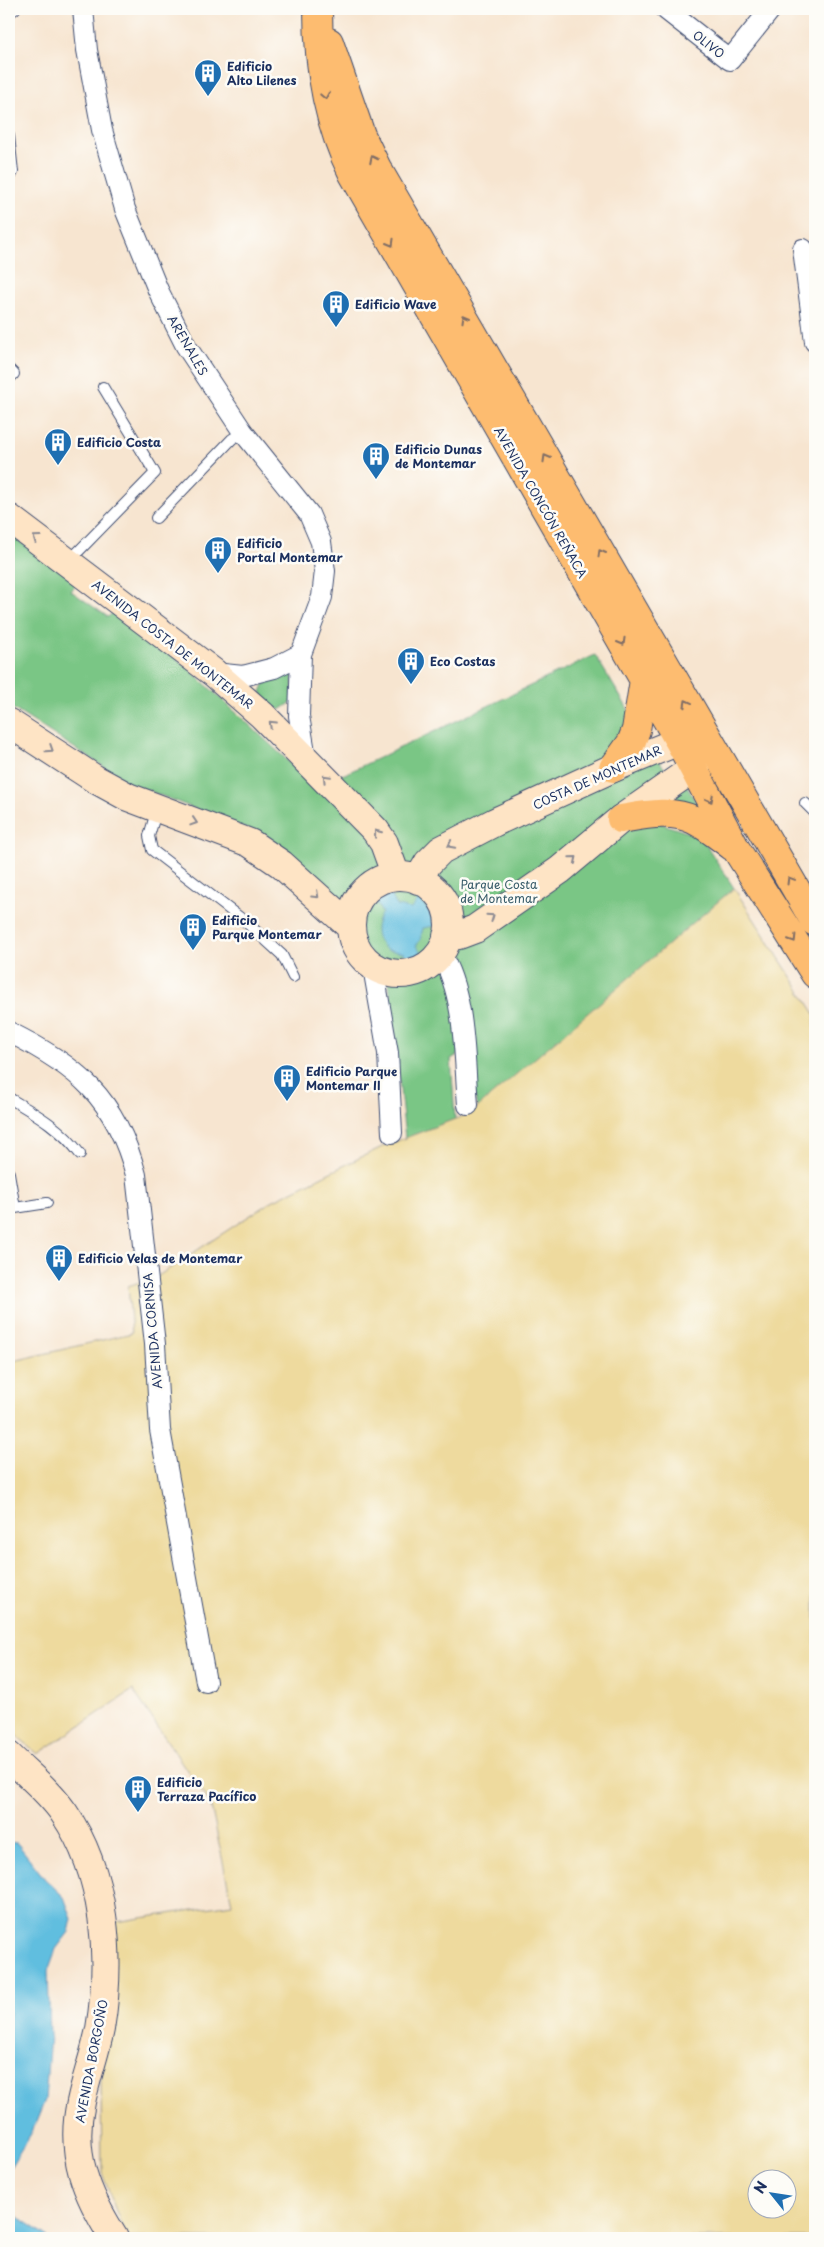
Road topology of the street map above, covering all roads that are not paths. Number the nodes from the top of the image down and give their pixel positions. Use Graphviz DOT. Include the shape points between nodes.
graph roads {
  1 [pos="15,9"];
  2 [pos="83,9"];
  3 [pos="664,9"];
  4 [pos="771,9"];
  5 [pos="318,11"];
  6 [pos="9,12"];
  7 [pos="9,136"];
  8 [pos="9,178"];
  9 [pos="802,249"];
  10 [pos="815,342"];
  11 [pos="9,369"];
  12 [pos="9,379"];
  13 [pos="102,387"];
  14 [pos="243,432"];
  15 [pos="9,518"];
  16 [pos="156,518"];
  17 [pos="68,562"];
  18 [pos="301,654"];
  19 [pos="214,674"];
  20 [pos="644,680"];
  21 [pos="10,726"];
  22 [pos="679,741"];
  23 [pos="711,745"];
  24 [pos="306,758"];
  25 [pos="613,768"];
  26 [pos="694,768"];
  27 [pos="805,803"];
  28 [pos="156,809"];
  29 [pos="815,813"];
  30 [pos="622,819"];
  31 [pos="736,849"];
  32 [pos="407,878"];
  33 [pos="815,922"];
  34 [pos="351,927"];
  35 [pos="444,945"];
  36 [pos="373,967"];
  37 [pos="815,974"];
  38 [pos="292,977"];
  39 [pos="9,1032"];
  40 [pos="9,1098"];
  41 [pos="468,1105"];
  42 [pos="392,1133"];
  43 [pos="80,1154"];
  44 [pos="9,1173"];
  45 [pos="47,1203"];
  46 [pos="206,1682"];
  47 [pos="9,1756"];
  48 [pos="114,2238"];
  1 -- 6 [label="lane"];
  2 -- 14 [label="street, ARENALES" via="102,130 125,209 158,290 186,346"];
  3 -- 4 [label="street, OLIVO" via="730,60"];
  5 -- 20 [label="main road, AVENIDA CONCÓN REÑACA, one-way" via="321,72 328,112 334,134 353,174"];
  23 -- 5 [label="main road, AVENIDA CONCÓN REÑACA, one-way" via="377,168 361,135"];
  7 -- 8 [label="lane" via="13,172"];
  9 -- 10 [label="street"];
  11 -- 12 [label="lane" via="14,374"];
  13 -- 17 [label="lane" via="155,473"];
  14 -- 16 [label="lane" via="232,439"];
  14 -- 18 [label="street, ARENALES" via="309,514 321,542 325,571 322,597"];
  17 -- 15 [label="street, AVENIDA COSTA DE MONTEMAR, one-way"];
  17 -- 19 [label="street, AVENIDA COSTA DE MONTEMAR"];
  18 -- 19 [label="street" via="274,668 243,676"];
  18 -- 24 [label="street, ARENALES" via="299,716"];
  24 -- 19 [label="street, AVENIDA COSTA DE MONTEMAR, one-way"];
  20 -- 22 [label="main road, AVENIDA CONCÓN REÑACA"];
  20 -- 25 [label="main road" via="636,730"];
  21 -- 28 [label="street, one-way" via="95,779"];
  22 -- 23 [label="street, COSTA DE MONTEMAR"];
  22 -- 25 [label="street, COSTA DE MONTEMAR"];
  22 -- 26 [label="main road, AVENIDA CONCÓN REÑACA"];
  23 -- 26 [label="street"];
  33 -- 23 [label="main road, AVENIDA CONCÓN REÑACA, one-way"];
  32 -- 24 [label="street, AVENIDA COSTA DE MONTEMAR, one-way" via="375,830"];
  25 -- 32 [label="street, COSTA DE MONTEMAR, one-way" via="441,850"];
  26 -- 30 [label="street"];
  26 -- 31 [label="main road, AVENIDA CONCÓN REÑACA, one-way"];
  27 -- 29 [label="lane"];
  28 -- 34 [label="street, one-way" via="250,843 281,864"];
  28 -- 38 [label="lane" via="149,836 152,850 247,923 282,955"];
  30 -- 31 [label="main road" via="653,814 677,815 694,820"];
  35 -- 30 [label="street, one-way" via="475,929 560,870"];
  31 -- 37 [label="main road, AVENIDA CONCÓN REÑACA, one-way"];
  32 -- 34 [label="street" via="382,880 369,887 358,898 352,912"];
  32 -- 35 [label="street" via="430,887 446,909 448,922"];
  34 -- 36 [label="street" via="361,956"];
  35 -- 36 [label="street" via="430,964 416,972 394,974"];
  35 -- 41 [label="street" via="462,1028"];
  36 -- 42 [label="street" via="388,1053"];
  39 -- 46 [label="street, AVENIDA CORNISA" via="51,1054 86,1081 112,1116 131,1154 155,1344 160,1430"];
  40 -- 43 [label="lane" via="48,1121"];
  44 -- 45 [label="lane" via="16,1208"];
  47 -- 48 [label="street, AVENIDA BORGOÑO" via="36,1780 64,1813 81,1842 96,1889 104,1938 105,1985 99,2030 81,2103 78,2141 90,2198"];
}
